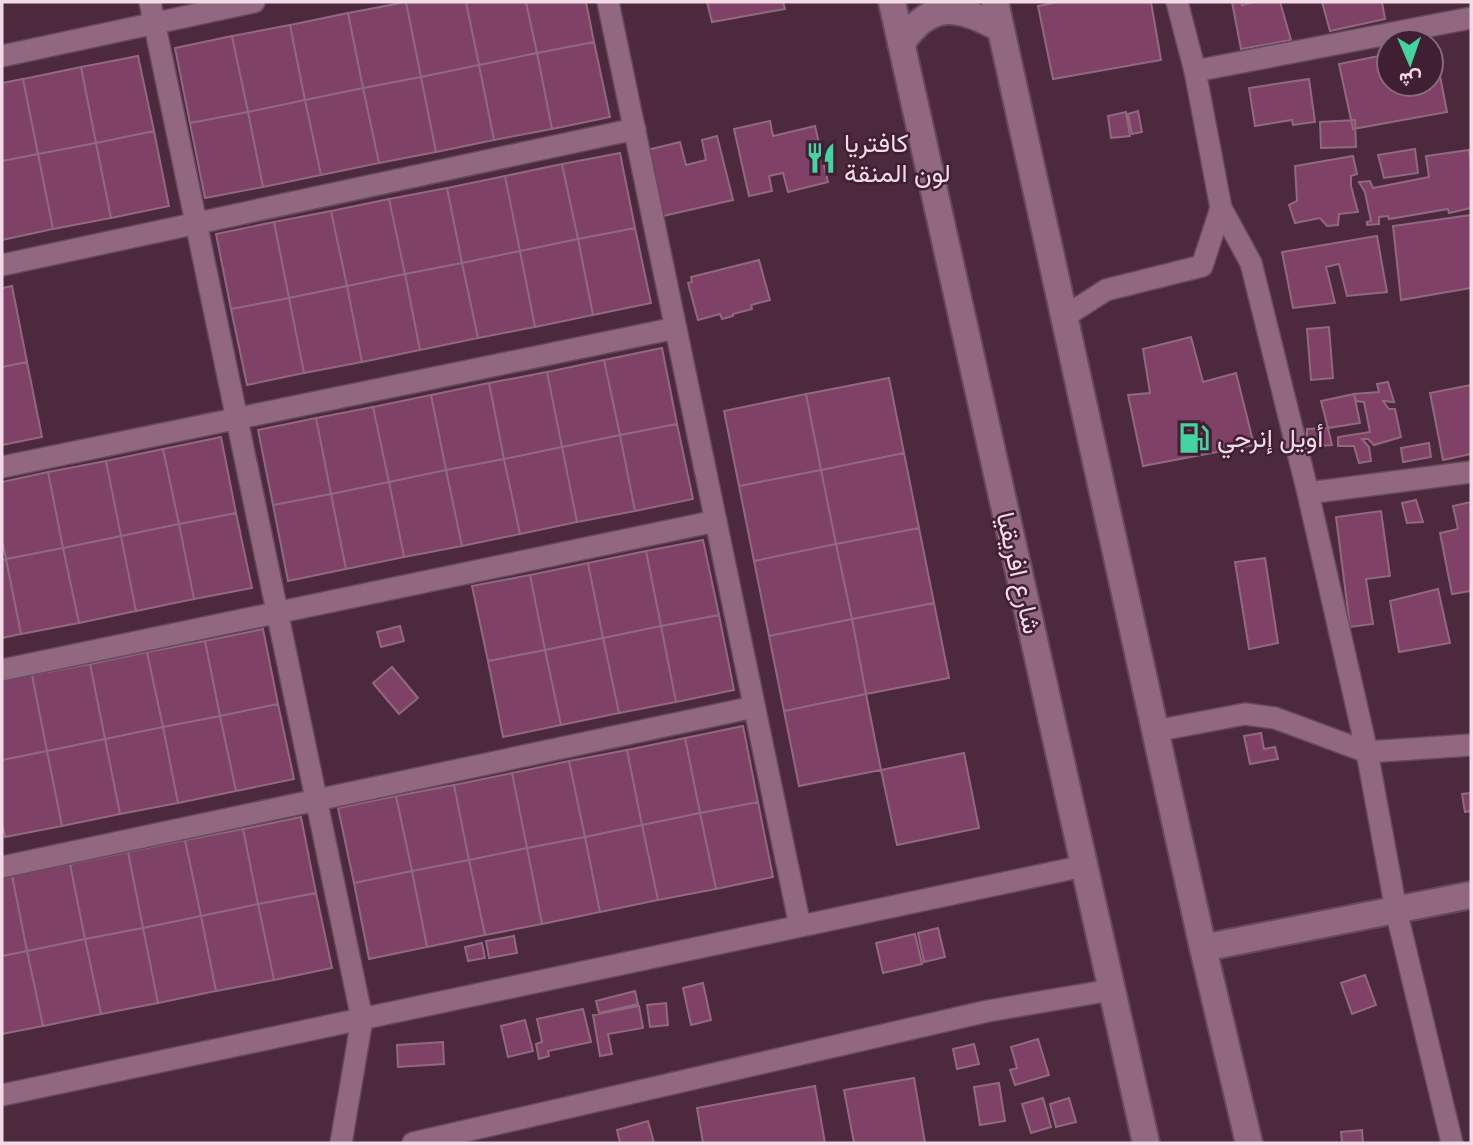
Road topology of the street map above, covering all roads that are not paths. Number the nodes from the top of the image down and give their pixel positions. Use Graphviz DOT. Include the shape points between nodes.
graph roads {
  1 [pos="150,2"];
  2 [pos="254,2"];
  3 [pos="608,2"];
  4 [pos="892,2"];
  5 [pos="995,2"];
  6 [pos="1178,2"];
  7 [pos="1469,2"];
  8 [pos="1471,13"];
  9 [pos="1471,18"];
  10 [pos="154,24"];
  11 [pos="1001,29"];
  12 [pos="901,44"];
  13 [pos="2,56"];
  14 [pos="1195,71"];
  15 [pos="635,129"];
  16 [pos="1220,208"];
  17 [pos="196,223"];
  18 [pos="2,265"];
  19 [pos="1064,317"];
  20 [pos="676,328"];
  21 [pos="236,418"];
  22 [pos="2,467"];
  23 [pos="1471,472"];
  24 [pos="1308,493"];
  25 [pos="716,521"];
  26 [pos="277,614"];
  27 [pos="2,670"];
  28 [pos="754,706"];
  29 [pos="1155,731"];
  30 [pos="1471,745"];
  31 [pos="1367,752"];
  32 [pos="316,800"];
  33 [pos="1084,866"];
  34 [pos="2,867"];
  35 [pos="1471,895"];
  36 [pos="1396,910"];
  37 [pos="800,926"];
  38 [pos="1203,948"];
  39 [pos="1111,990"];
  40 [pos="362,1019"];
  41 [pos="2,1095"];
  42 [pos="1458,1138"];
  43 [pos="341,1143"];
  44 [pos="413,1143"];
  45 [pos="1146,1143"];
  46 [pos="1249,1143"];
  1 -- 10 [label="street"];
  2 -- 10 [label="street"];
  3 -- 15 [label="street"];
  4 -- 12 [label="street, شارع افريقيا"];
  5 -- 11 [label="street"];
  6 -- 14 [label="street"];
  7 -- 8 [label="street"];
  9 -- 14 [label="street"];
  10 -- 13 [label="street"];
  10 -- 17 [label="street"];
  11 -- 12 [label="street" via="964,9 940,8 917,19"];
  11 -- 19 [label="street"];
  12 -- 33 [label="street, شارع افريقيا"];
  14 -- 16 [label="street"];
  15 -- 17 [label="street"];
  15 -- 20 [label="street"];
  16 -- 19 [label="street" via="1202,266 1106,290"];
  16 -- 24 [label="street" via="1251,263"];
  17 -- 18 [label="street"];
  17 -- 21 [label="street"];
  19 -- 29 [label="street"];
  20 -- 21 [label="street"];
  20 -- 25 [label="street"];
  21 -- 22 [label="street"];
  21 -- 26 [label="street"];
  23 -- 24 [label="street"];
  24 -- 31 [label="street"];
  25 -- 26 [label="street"];
  25 -- 28 [label="street"];
  26 -- 27 [label="street"];
  26 -- 32 [label="street"];
  28 -- 32 [label="street"];
  28 -- 37 [label="street"];
  29 -- 31 [label="street" via="1262,715"];
  29 -- 38 [label="street"];
  30 -- 31 [label="street"];
  31 -- 36 [label="street"];
  32 -- 34 [label="street"];
  32 -- 40 [label="street"];
  33 -- 37 [label="street"];
  33 -- 39 [label="street, شارع افريقيا"];
  35 -- 36 [label="street"];
  36 -- 38 [label="street"];
  36 -- 42 [label="street"];
  37 -- 40 [label="street"];
  38 -- 46 [label="street"];
  39 -- 44 [label="street" via="988,1011"];
  39 -- 45 [label="street, شارع افريقيا"];
  40 -- 41 [label="street"];
  40 -- 43 [label="street"];
}
